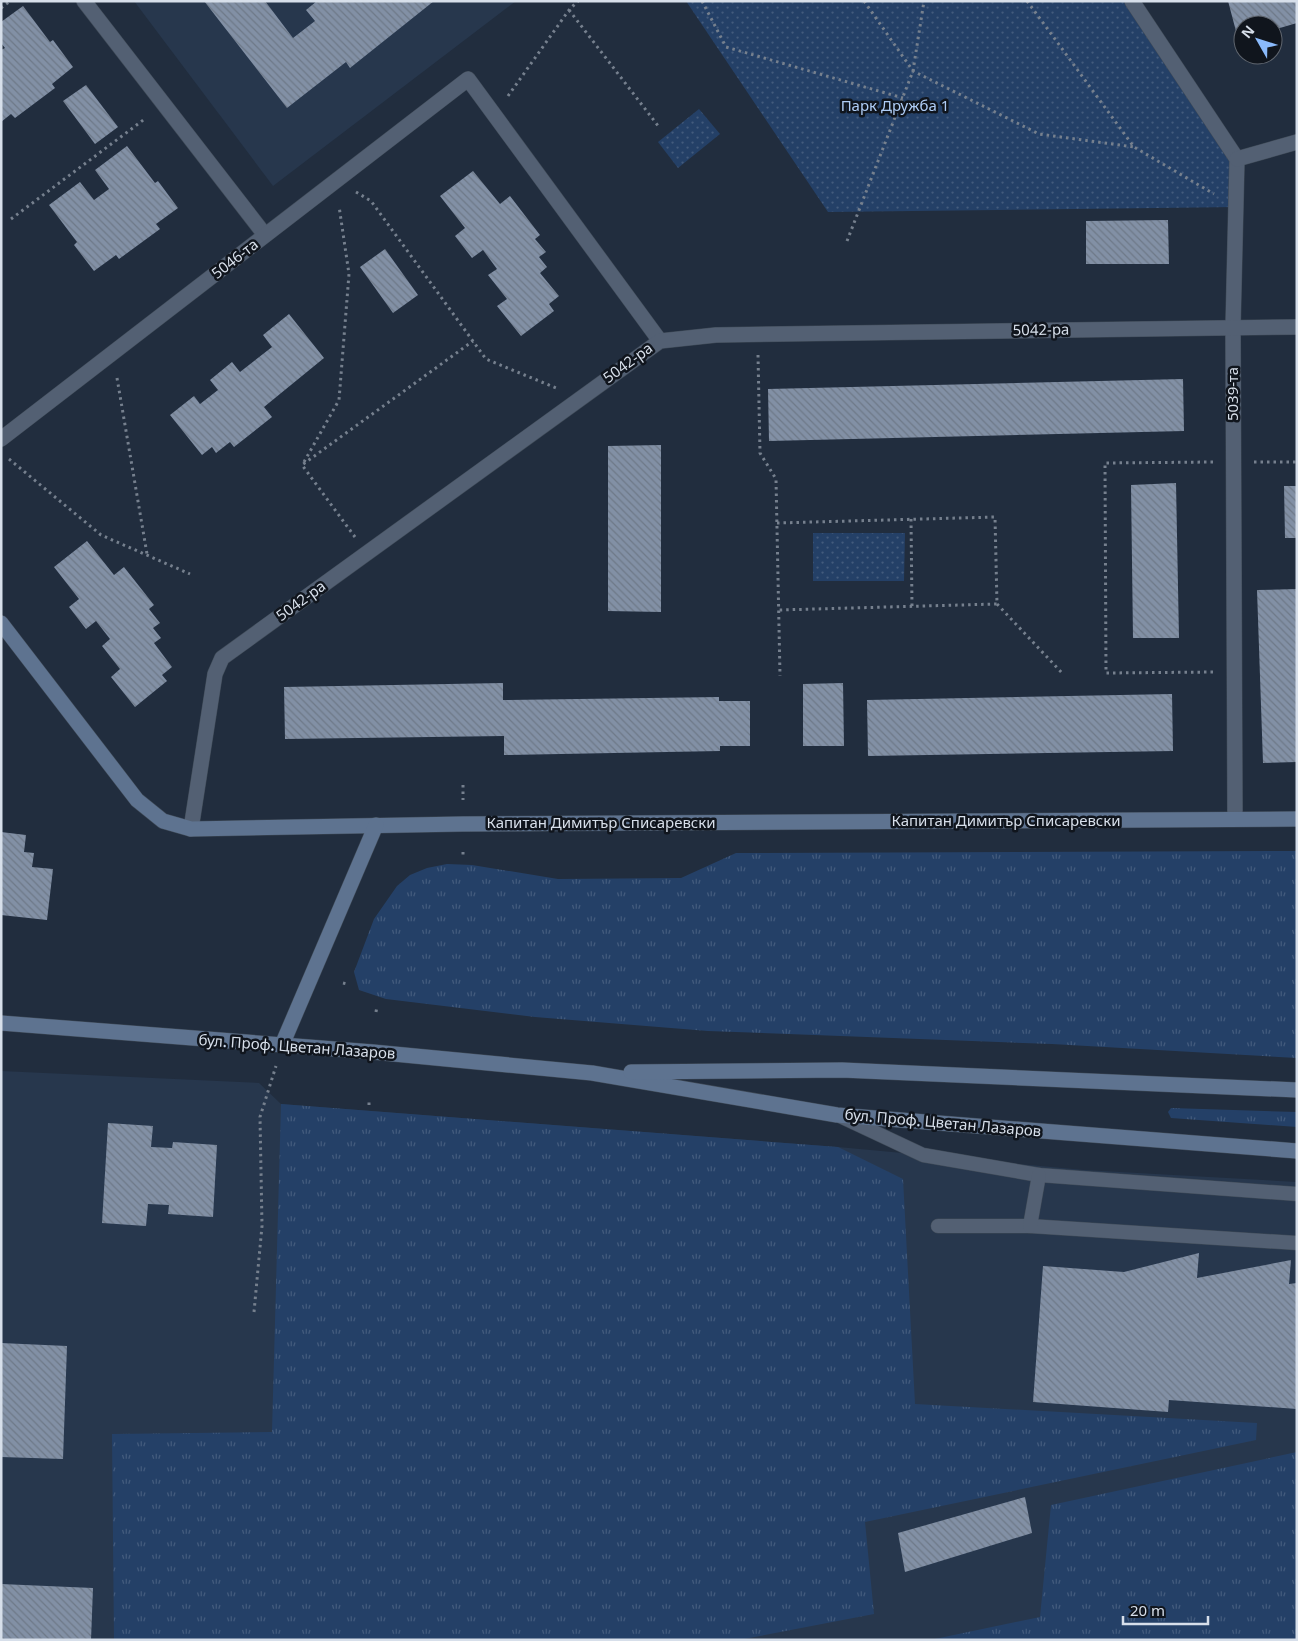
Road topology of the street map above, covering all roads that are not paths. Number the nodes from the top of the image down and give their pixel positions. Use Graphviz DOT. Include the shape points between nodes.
graph roads {
  1 [pos="84,1"];
  2 [pos="1132,1"];
  3 [pos="1297,142"];
  4 [pos="1237,160"];
  5 [pos="265,235"];
  6 [pos="1233,327"];
  7 [pos="1297,327"];
  8 [pos="660,341"];
  9 [pos="1,439"];
  10 [pos="1,623"];
  11 [pos="1235,819"];
  12 [pos="1297,819"];
  13 [pos="376,825"];
  14 [pos="191,829"];
  15 [pos="1,1023"];
  16 [pos="282,1045"];
  17 [pos="592,1073"];
  18 [pos="1297,1090"];
  19 [pos="837,1115"];
  20 [pos="1297,1152"];
  21 [pos="1039,1174"];
  22 [pos="1297,1194"];
  23 [pos="938,1226"];
  24 [pos="1030,1226"];
  25 [pos="1297,1243"];
  1 -- 5 [label="street"];
  2 -- 4 [label="street"];
  3 -- 4 [label="street"];
  4 -- 6 [label="street, 5039-та"];
  5 -- 8 [label="street, 5046-та" via="468,79"];
  5 -- 9 [label="street, 5046-та"];
  6 -- 7 [label="street, 5042-ра"];
  6 -- 8 [label="street, 5042-ра" via="716,335"];
  6 -- 11 [label="street, 5039-та"];
  8 -- 14 [label="street, 5042-ра" via="222,658 216,674"];
  10 -- 14 [label="main road, Капитан Димитър Списаревски" via="137,800 162,820"];
  11 -- 12 [label="main road, Капитан Димитър Списаревски"];
  11 -- 13 [label="main road, Капитан Димитър Списаревски"];
  13 -- 14 [label="main road, Капитан Димитър Списаревски"];
  13 -- 16 [label="main road"];
  15 -- 16 [label="main road, бул. Проф. Цветан Лазаров"];
  16 -- 17 [label="main road, бул. Проф. Цветан Лазаров"];
  17 -- 18 [label="main road, бул. Проф. Цветан Лазаров" via="842,1070"];
  17 -- 19 [label="main road, бул. Проф. Цветан Лазаров"];
  19 -- 20 [label="main road, бул. Проф. Цветан Лазаров"];
  19 -- 21 [label="lane" via="923,1155"];
  21 -- 22 [label="lane"];
  21 -- 24 [label="lane"];
  23 -- 24 [label="lane"];
  24 -- 25 [label="lane"];
}
